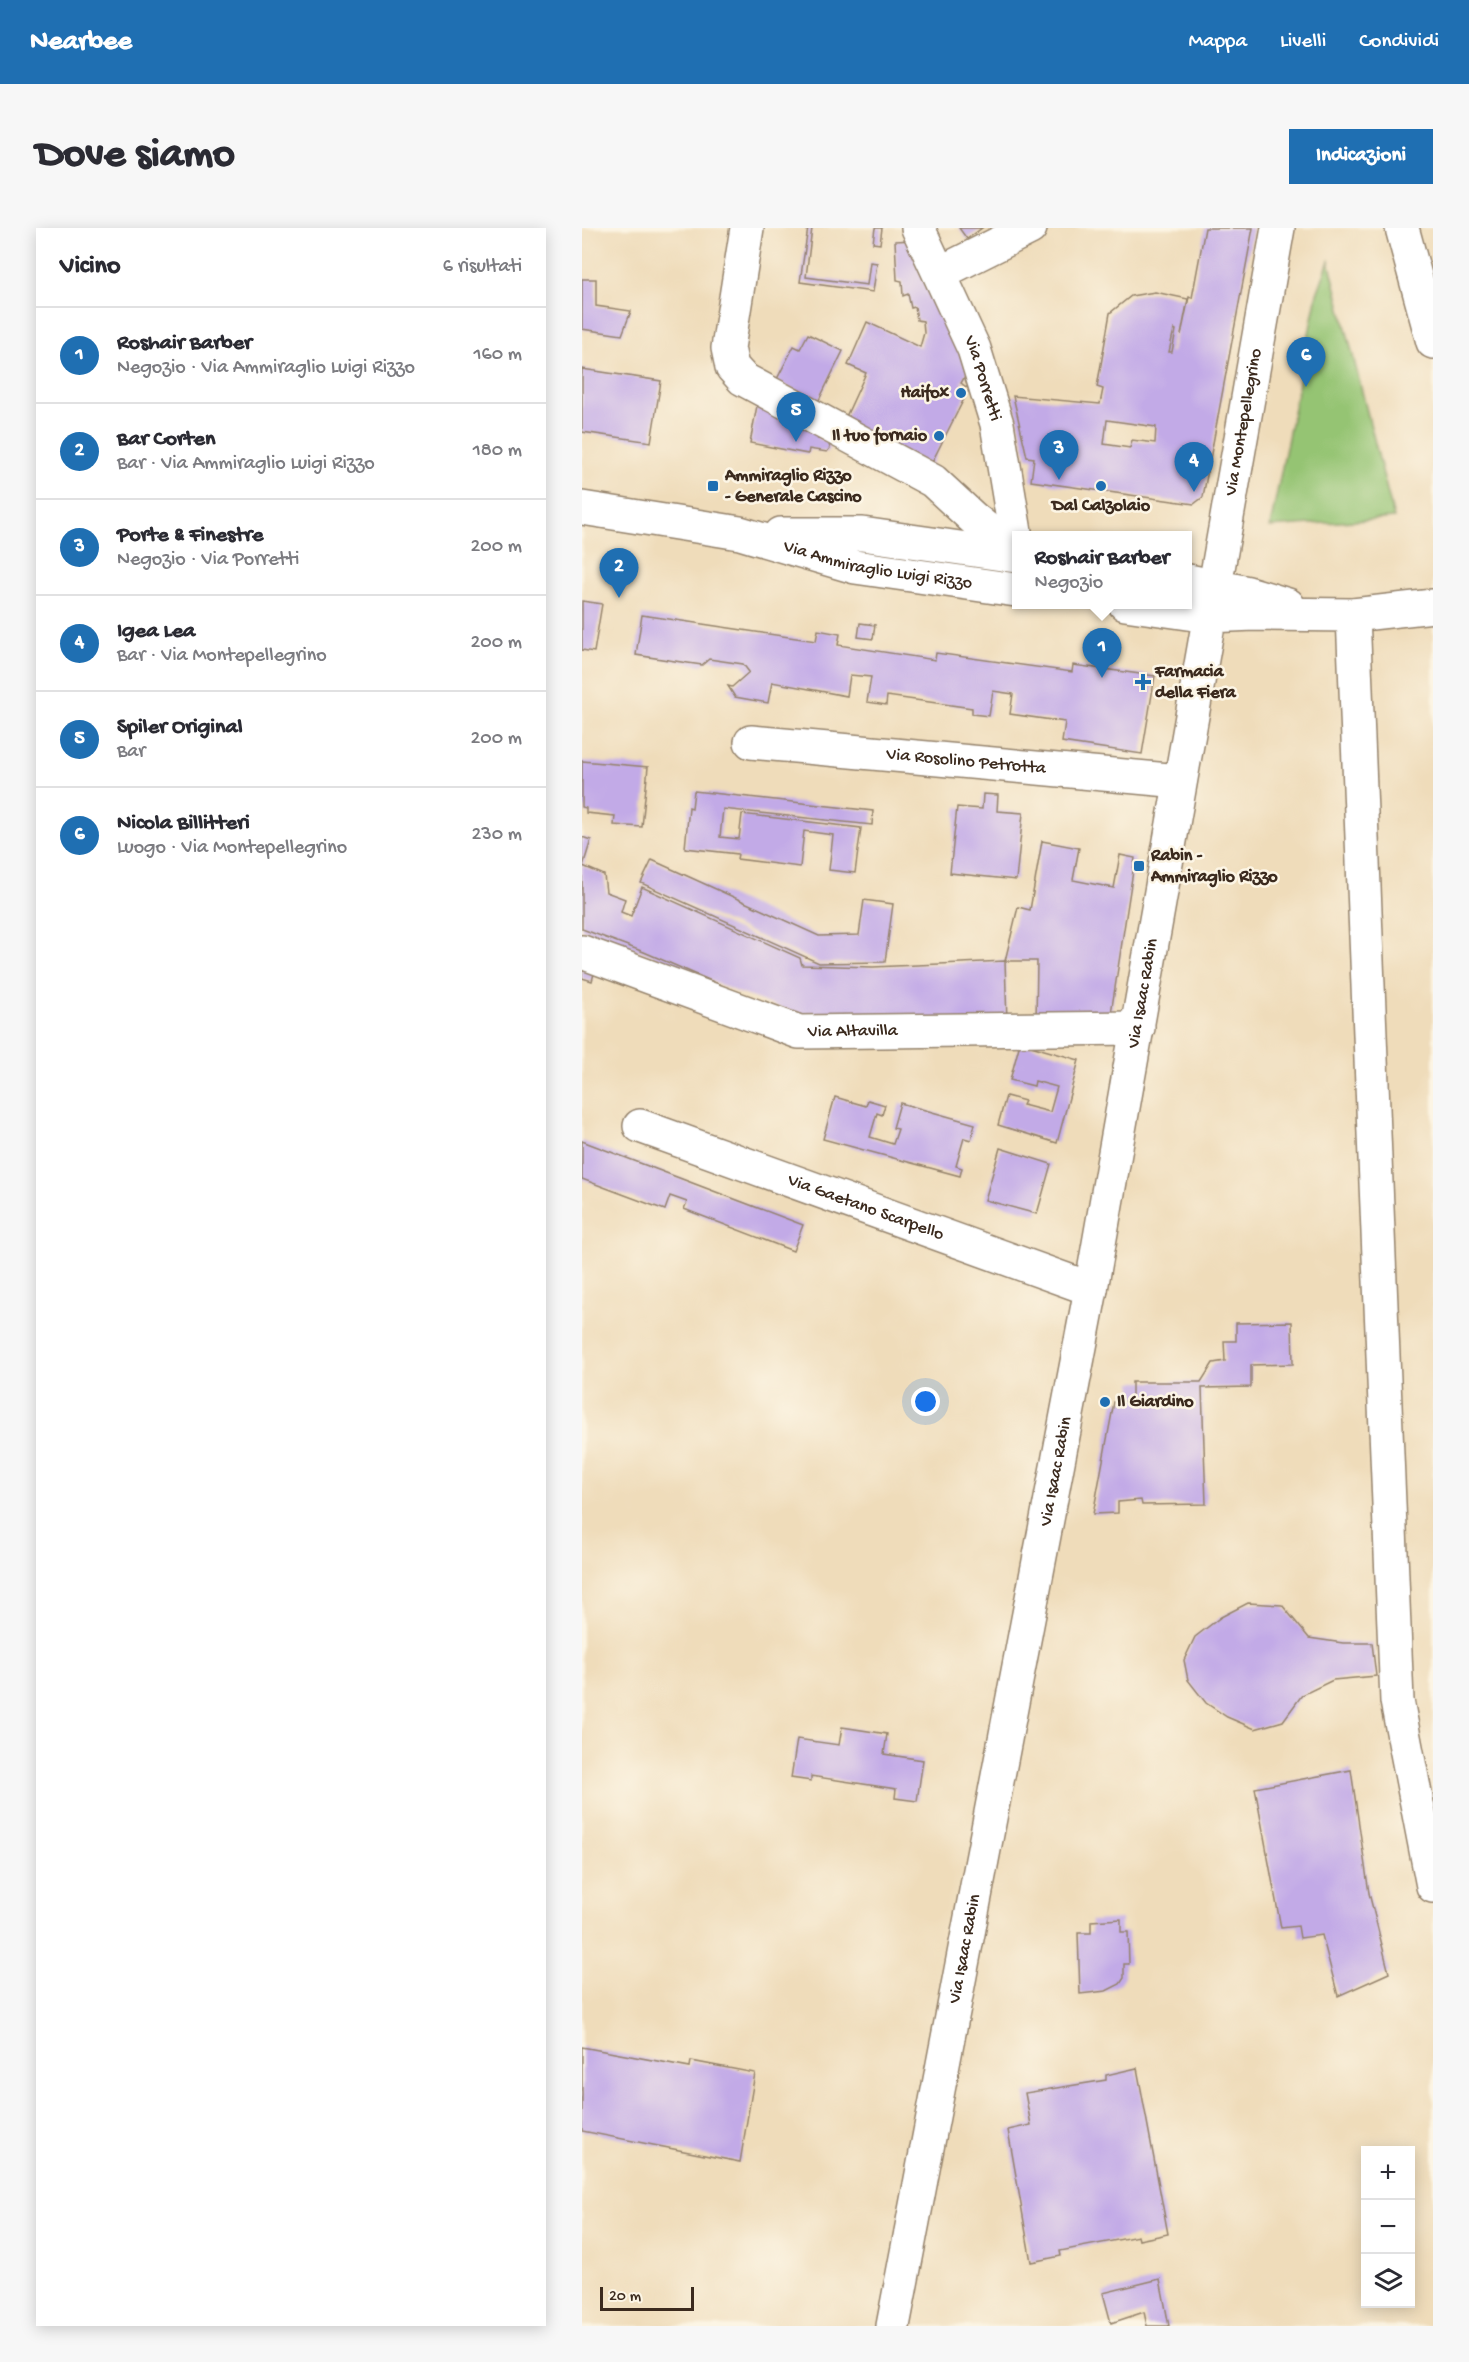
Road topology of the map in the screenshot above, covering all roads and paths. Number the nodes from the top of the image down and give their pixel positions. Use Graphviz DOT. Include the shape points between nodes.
graph roads {
  1 [pos="747,228"];
  2 [pos="918,228"];
  3 [pos="1030,228"];
  4 [pos="1278,228"];
  5 [pos="1402,228"];
  6 [pos="940,273"];
  7 [pos="1433,342"];
  8 [pos="582,508"];
  9 [pos="1016,531"];
  10 [pos="740,533"];
  11 [pos="1012,550"];
  12 [pos="1012,553"];
  13 [pos="1201,583"];
  14 [pos="1012,589"];
  15 [pos="1433,606"];
  16 [pos="1160,609"];
  17 [pos="1313,614"];
  18 [pos="1353,615"];
  19 [pos="1209,616"];
  20 [pos="751,742"];
  21 [pos="1180,781"];
  22 [pos="582,952"];
  23 [pos="1138,1028"];
  24 [pos="640,1126"];
  25 [pos="1091,1289"];
  26 [pos="1433,1886"];
  27 [pos="893,2326"];
  1 -- 11 [label="street" via="728,348 732,367 743,379 933,481"];
  2 -- 6 [label="street, Via Porretti"];
  3 -- 6 [label="street"];
  4 -- 13 [label="street, Via Montepellegrino"];
  5 -- 7 [label="street"];
  6 -- 9 [label="street, Via Porretti" via="974,349 997,424"];
  8 -- 10 [label="street, Via Ammiraglio Luigi Rizzo"];
  10 -- 12 [label="street, Via Ammiraglio Luigi Rizzo" via="862,534"];
  10 -- 14 [label="street, Via Ammiraglio Luigi Rizzo" via="855,567"];
  13 -- 17 [label="street" via="1248,592"];
  13 -- 19 [label="street, Via Montepellegrino"];
  15 -- 18 [label="street"];
  16 -- 19 [label="street"];
  17 -- 18 [label="street"];
  17 -- 19 [label="street"];
  18 -- 26 [label="street" via="1397,1701"];
  19 -- 21 [label="street, Via Isaac Rabin"];
  20 -- 21 [label="street, Via Rosolino Petrotta"];
  21 -- 23 [label="street, Via Isaac Rabin"];
  22 -- 23 [label="street, Via Altavilla" via="799,1032"];
  23 -- 25 [label="street, Via Isaac Rabin"];
  24 -- 25 [label="street, Via Gaetano Scarpello"];
  25 -- 27 [label="street, Via Isaac Rabin"];
}
